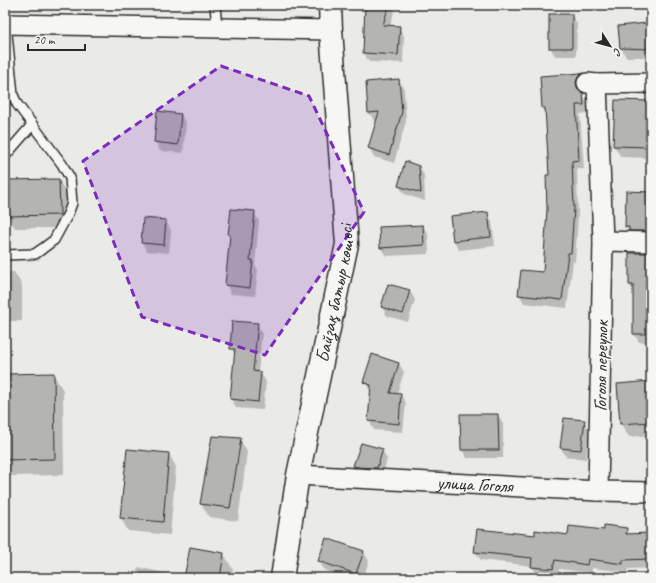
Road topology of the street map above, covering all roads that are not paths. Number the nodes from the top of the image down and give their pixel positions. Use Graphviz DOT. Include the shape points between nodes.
graph roads {
  1 [pos="215,5"];
  2 [pos="330,5"];
  3 [pos="6,24"];
  4 [pos="217,28"];
  5 [pos="331,30"];
  6 [pos="651,83"];
  7 [pos="32,125"];
  8 [pos="5,156"];
  9 [pos="603,241"];
  10 [pos="651,242"];
  11 [pos="5,255"];
  12 [pos="298,475"];
  13 [pos="598,491"];
  14 [pos="651,492"];
  15 [pos="282,578"];
  1 -- 4 [label="lane"];
  2 -- 5 [label="main road, Байзақ батыр көшесі"];
  3 -- 4 [label="street"];
  3 -- 7 [label="lane" via="13,95"];
  4 -- 5 [label="street"];
  5 -- 12 [label="main road, Байзақ батыр көшесі" via="347,244"];
  6 -- 9 [label="street, Гоголя переулок" via="592,84"];
  7 -- 8 [label="lane"];
  7 -- 11 [label="lane" via="70,178 72,203 54,240 35,254"];
  9 -- 10 [label="street"];
  9 -- 13 [label="street, Гоголя переулок"];
  12 -- 13 [label="street, улица Гоголя"];
  12 -- 15 [label="main road, Байзақ батыр көшесі"];
  13 -- 14 [label="street, улица Гоголя"];
}
